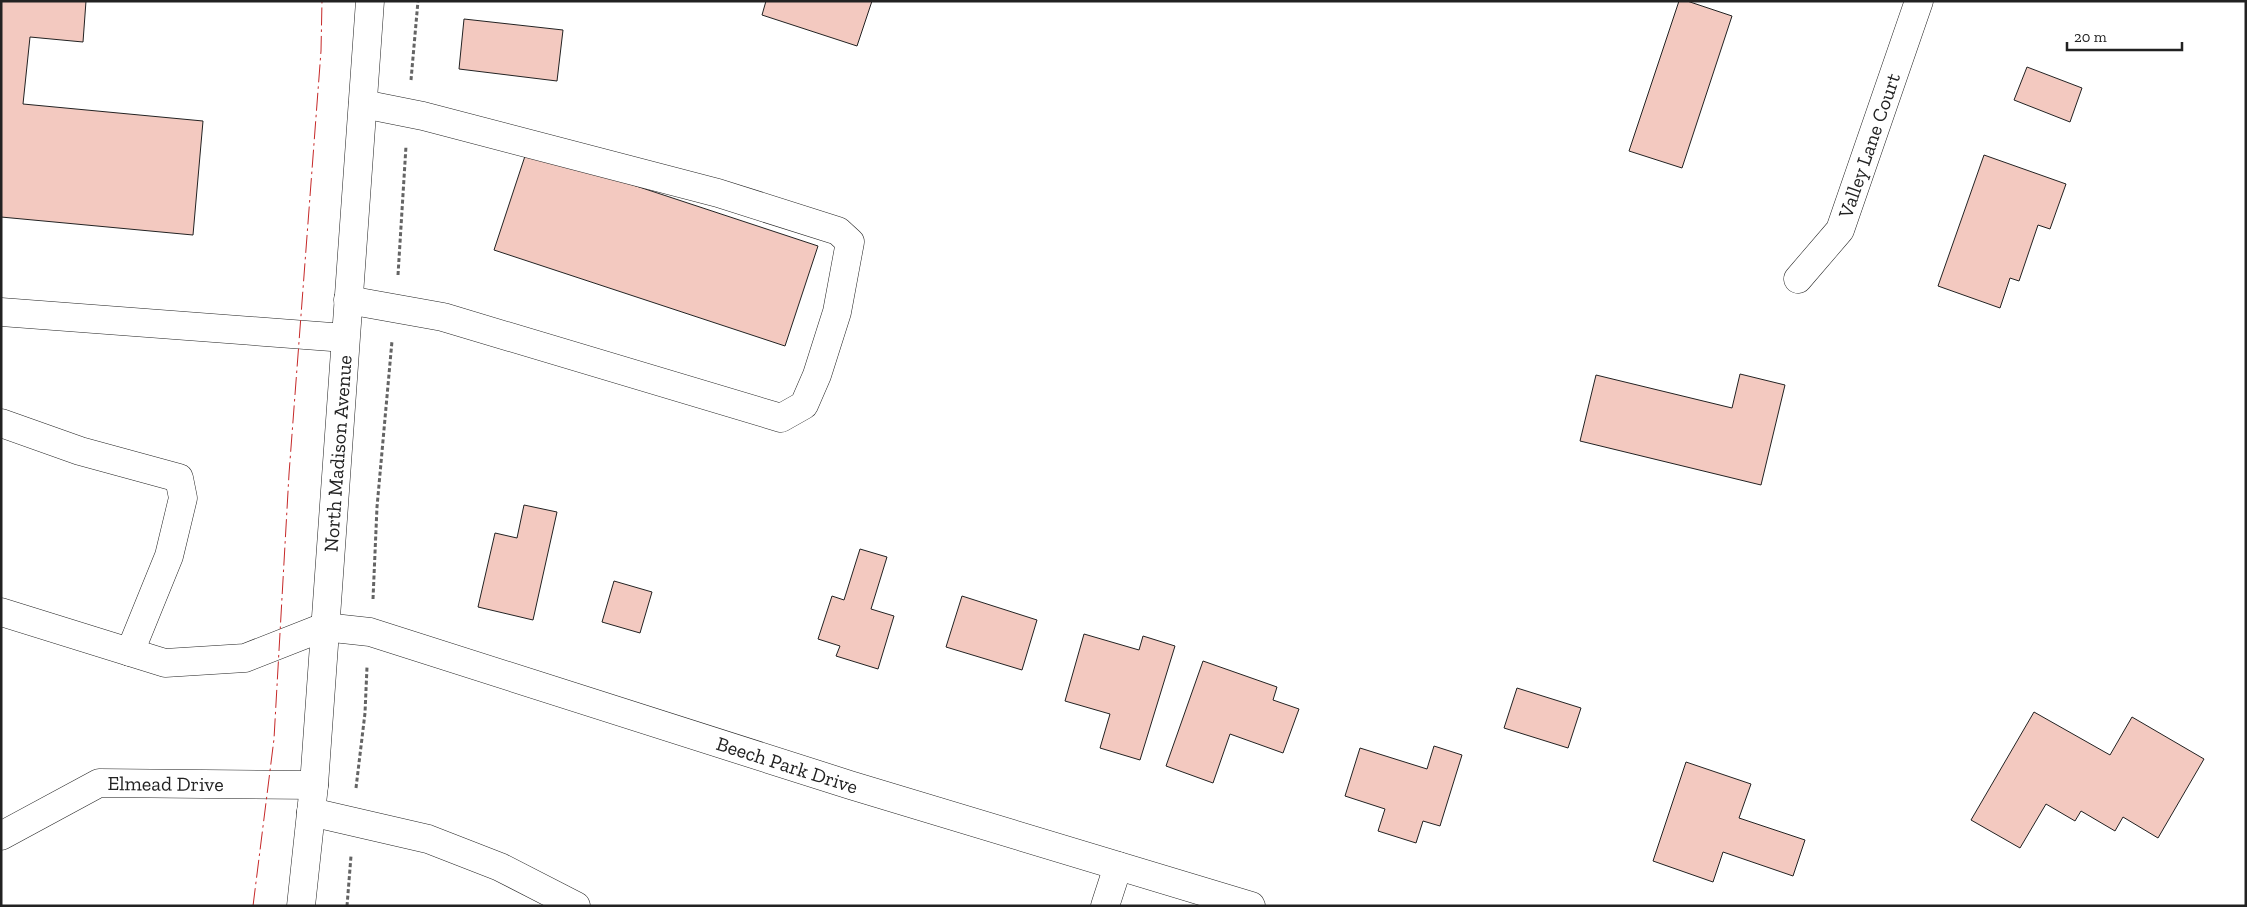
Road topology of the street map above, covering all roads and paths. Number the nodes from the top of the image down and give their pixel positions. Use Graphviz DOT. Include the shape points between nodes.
graph roads {
  1 [pos="370,1"];
  2 [pos="418,1"];
  3 [pos="1919,1"];
  4 [pos="363,104"];
  5 [pos="408,113"];
  6 [pos="1798,279"];
  7 [pos="348,300"];
  8 [pos="395,307"];
  9 [pos="1,312"];
  10 [pos="345,338"];
  11 [pos="1,423"];
  12 [pos="372,606"];
  13 [pos="1,612"];
  14 [pos="324,627"];
  15 [pos="130,652"];
  16 [pos="368,662"];
  17 [pos="314,785"];
  18 [pos="311,812"];
  19 [pos="353,821"];
  20 [pos="1,836"];
  21 [pos="1118,866"];
  22 [pos="301,906"];
  23 [pos="347,906"];
  24 [pos="576,906"];
  25 [pos="1105,906"];
  26 [pos="1251,906"];
  1 -- 4 [label="street, North Madison Avenue"];
  2 -- 5 [label="path"];
  3 -- 6 [label="street, Valley Lane Court" via="1840,230"];
  4 -- 5 [label="street"];
  4 -- 7 [label="street, North Madison Avenue"];
  5 -- 8 [label="path"];
  5 -- 8 [label="street" via="764,207 838,231 850,242 836,312 818,375 804,405 781,418 443,317"];
  7 -- 8 [label="street"];
  7 -- 10 [label="street, North Madison Avenue"];
  8 -- 12 [label="path" via="377,507"];
  9 -- 10 [label="street"];
  10 -- 14 [label="street, North Madison Avenue"];
  11 -- 15 [label="street" via="80,451 179,478 183,498 169,556"];
  13 -- 15 [label="street"];
  14 -- 15 [label="street" via="245,658 165,663"];
  14 -- 17 [label="street, North Madison Avenue"];
  14 -- 21 [label="street, Beech Park Drive" via="370,632 850,786"];
  16 -- 19 [label="path"];
  17 -- 18 [label="street, North Madison Avenue"];
  17 -- 20 [label="street, Elmead Drive" via="99,783"];
  18 -- 19 [label="street"];
  18 -- 22 [label="street, North Madison Avenue"];
  19 -- 23 [label="path"];
  19 -- 24 [label="street" via="428,839 500,867"];
  21 -- 25 [label="street"];
  21 -- 26 [label="street, Beech Park Drive"];
}
